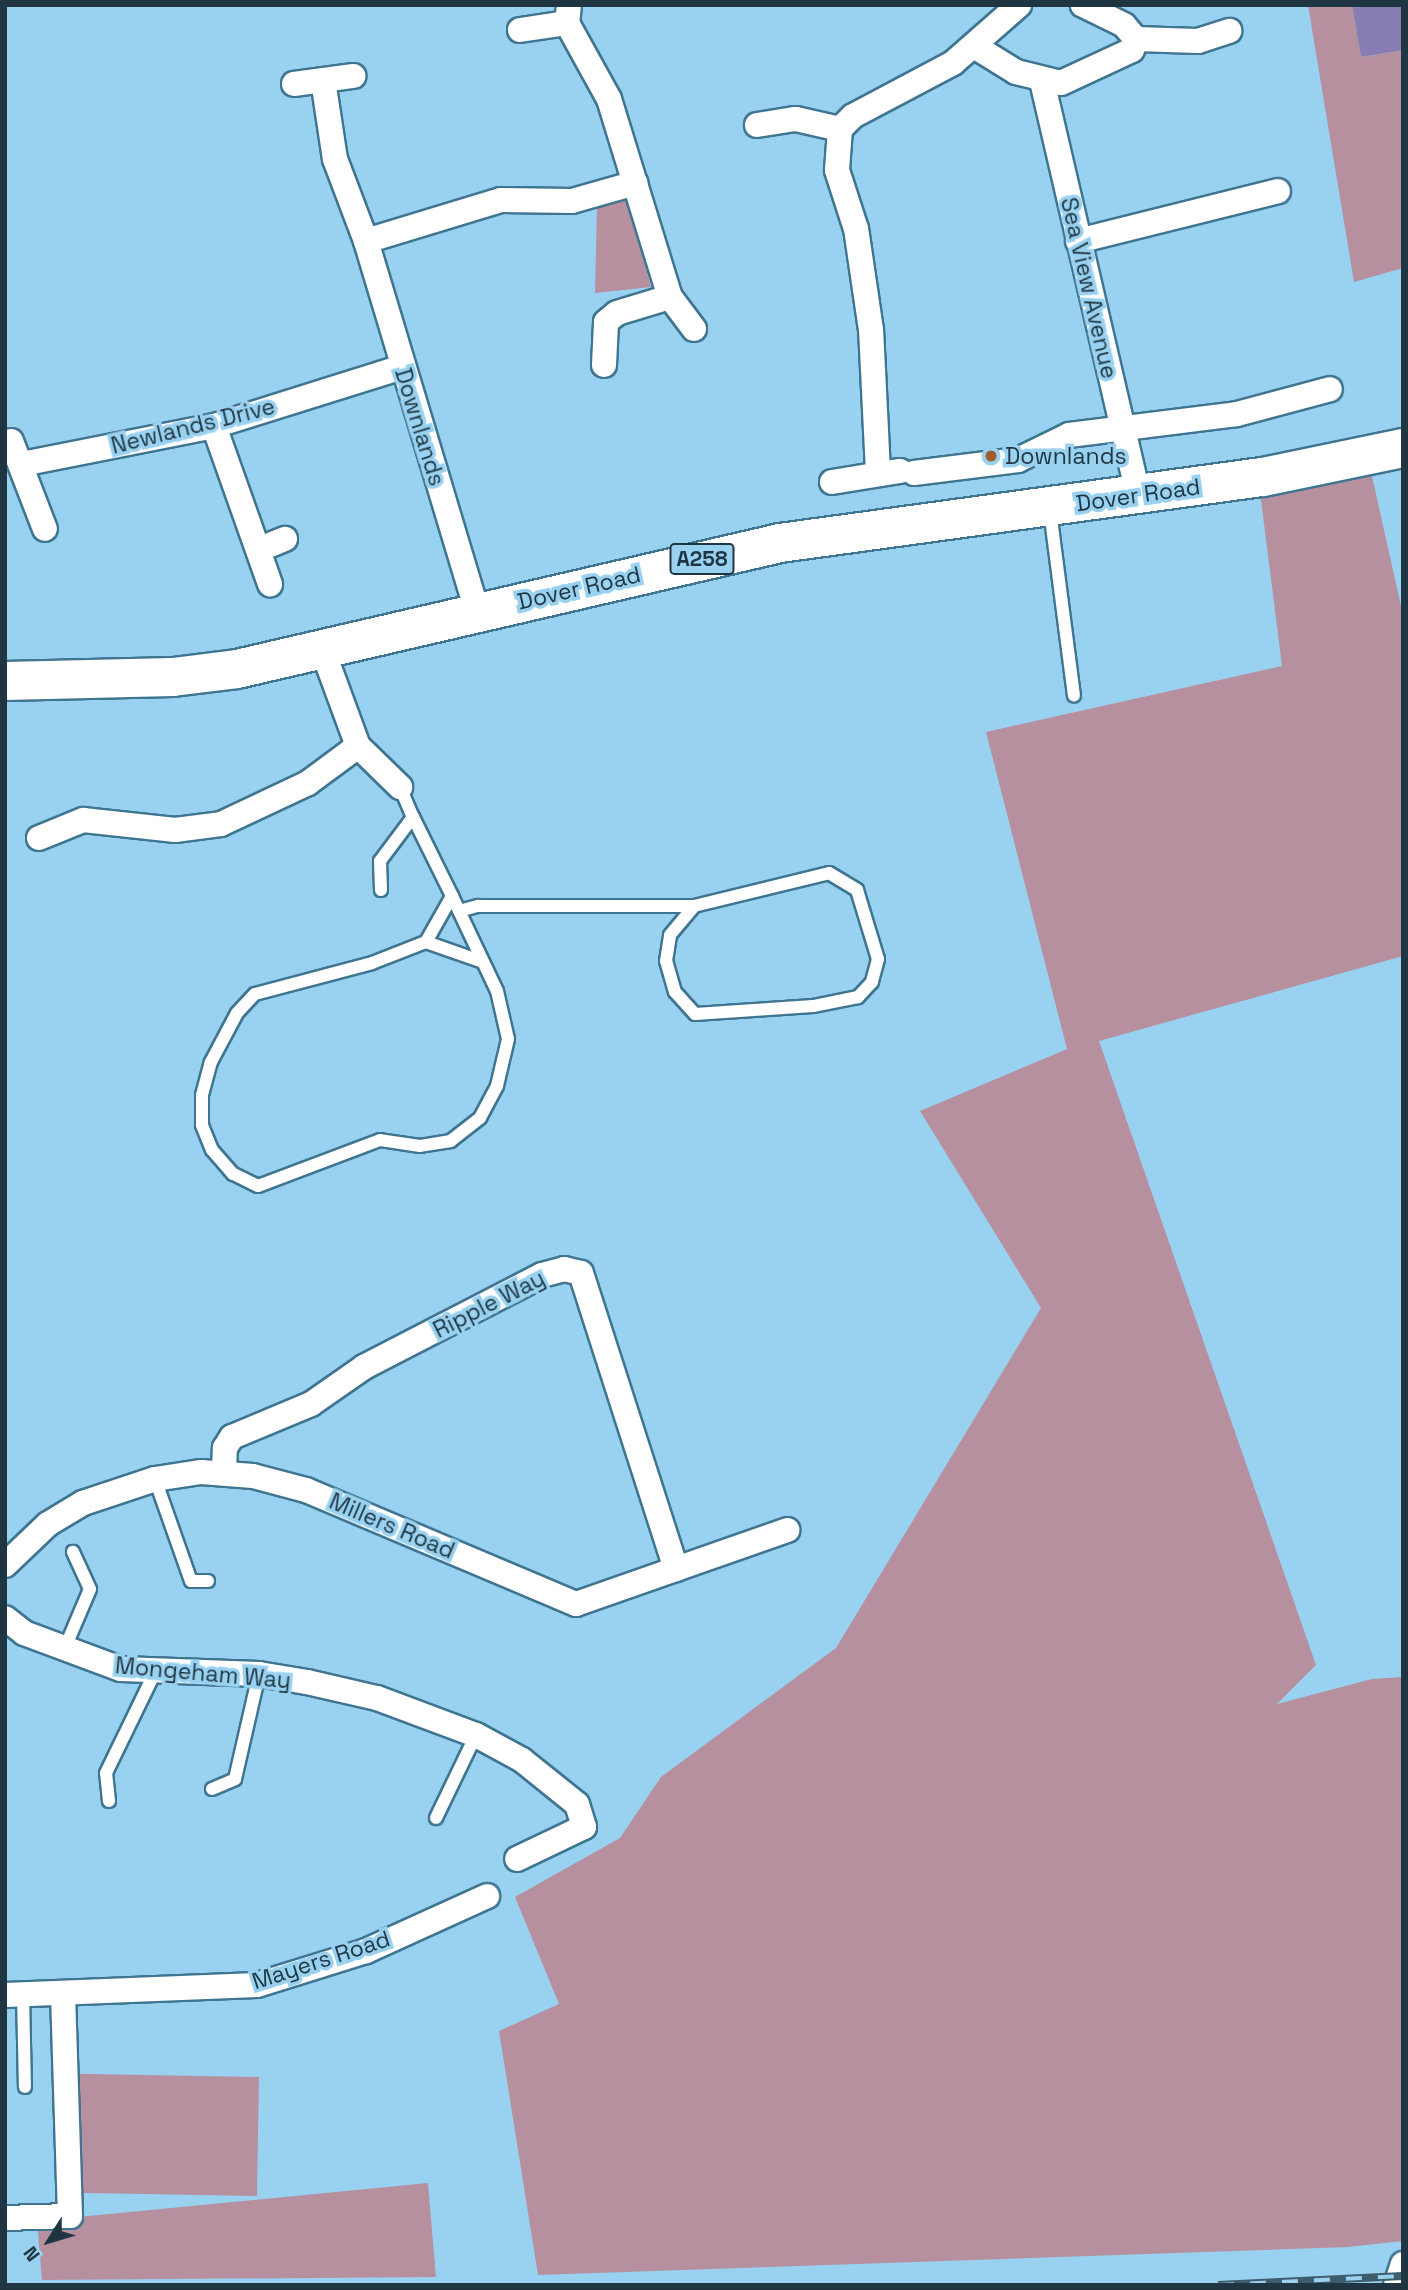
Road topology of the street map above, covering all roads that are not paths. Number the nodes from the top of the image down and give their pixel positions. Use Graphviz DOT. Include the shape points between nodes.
graph roads {
  1 [pos="1019,5"];
  2 [pos="1083,5"];
  3 [pos="568,14"];
  4 [pos="520,30"];
  5 [pos="1229,31"];
  6 [pos="1136,39"];
  7 [pos="974,46"];
  8 [pos="354,76"];
  9 [pos="323,80"];
  10 [pos="1042,81"];
  11 [pos="294,84"];
  12 [pos="757,125"];
  13 [pos="840,129"];
  14 [pos="635,183"];
  15 [pos="1278,191"];
  16 [pos="366,241"];
  17 [pos="1078,241"];
  18 [pos="670,297"];
  19 [pos="694,329"];
  20 [pos="604,365"];
  21 [pos="402,367"];
  22 [pos="1330,388"];
  23 [pos="214,426"];
  24 [pos="1123,431"];
  25 [pos="11,441"];
  26 [pos="1403,447"];
  27 [pos="22,464"];
  28 [pos="897,472"];
  29 [pos="832,482"];
  30 [pos="1139,495"];
  31 [pos="1050,507"];
  32 [pos="45,529"];
  33 [pos="285,539"];
  34 [pos="261,549"];
  35 [pos="270,584"];
  36 [pos="477,611"];
  37 [pos="323,651"];
  38 [pos="5,681"];
  39 [pos="1074,695"];
  40 [pos="358,746"];
  41 [pos="400,787"];
  42 [pos="413,817"];
  43 [pos="39,838"];
  44 [pos="380,890"];
  45 [pos="452,896"];
  46 [pos="694,906"];
  47 [pos="459,911"];
  48 [pos="426,942"];
  49 [pos="483,962"];
  50 [pos="224,1472"];
  51 [pos="155,1479"];
  52 [pos="787,1530"];
  53 [pos="73,1552"];
  54 [pos="5,1565"];
  55 [pos="676,1569"];
  56 [pos="208,1581"];
  57 [pos="5,1618"];
  58 [pos="64,1650"];
  59 [pos="154,1674"];
  60 [pos="259,1674"];
  61 [pos="476,1734"];
  62 [pos="212,1790"];
  63 [pos="109,1801"];
  64 [pos="436,1818"];
  65 [pos="517,1859"];
  66 [pos="487,1896"];
  67 [pos="63,1993"];
  68 [pos="14,1995"];
  69 [pos="24,2087"];
  70 [pos="5,2218"];
  71 [pos="1403,2264"];
  72 [pos="1396,2285"];
  1 -- 7 [label="street"];
  2 -- 6 [label="street" via="1124,25"];
  3 -- 4 [label="street"];
  3 -- 14 [label="street" via="609,99"];
  5 -- 6 [label="street" via="1198,41"];
  6 -- 10 [label="street" via="1132,50 1093,72 1061,83"];
  7 -- 10 [label="street"];
  7 -- 13 [label="street"];
  8 -- 9 [label="street"];
  9 -- 11 [label="street"];
  9 -- 16 [label="street, Downlands" via="335,159"];
  10 -- 17 [label="street, Sea View Avenue"];
  12 -- 13 [label="street" via="796,119"];
  13 -- 28 [label="street" via="837,170 856,229"];
  14 -- 16 [label="street" via="572,201 501,200"];
  14 -- 18 [label="street"];
  15 -- 17 [label="street"];
  16 -- 21 [label="street, Downlands"];
  17 -- 24 [label="street, Sea View Avenue"];
  18 -- 19 [label="street"];
  18 -- 20 [label="street" via="617,313 606,322"];
  21 -- 23 [label="street, Newlands Drive"];
  21 -- 36 [label="street, Downlands"];
  22 -- 24 [label="street" via="1237,414"];
  23 -- 27 [label="street, Newlands Drive"];
  23 -- 34 [label="street"];
  24 -- 28 [label="street" via="1069,435 1018,460"];
  24 -- 30 [label="street, Sea View Avenue"];
  25 -- 27 [label="street"];
  26 -- 30 [label="main road, Dover Road / A258" via="1318,467"];
  27 -- 32 [label="street"];
  28 -- 29 [label="street"];
  30 -- 31 [label="main road, Dover Road / A258"];
  31 -- 36 [label="main road, Dover Road / A258" via="780,543"];
  31 -- 39 [label="lane"];
  33 -- 34 [label="street"];
  34 -- 35 [label="street"];
  36 -- 37 [label="main road, Dover Road / A258"];
  37 -- 38 [label="main road, Dover Road / A258" via="173,677"];
  37 -- 40 [label="street"];
  40 -- 41 [label="street"];
  40 -- 43 [label="street" via="274,802 221,824 175,830 83,820"];
  41 -- 42 [label="lane"];
  42 -- 44 [label="lane" via="380,861"];
  42 -- 45 [label="lane"];
  45 -- 47 [label="lane"];
  45 -- 48 [label="lane"];
  46 -- 46 [label="lane" via="815,873 845,879 857,890 878,959 872,982 858,997 813,1006 695,1014 675,992 666,961 670,934"];
  46 -- 47 [label="lane" via="490,905"];
  47 -- 49 [label="lane"];
  48 -- 49 [label="lane"];
  48 -- 49 [label="lane" via="372,963 279,984 255,994 237,1013 211,1062 202,1095 202,1125 212,1150 233,1174 258,1186 380,1140 420,1146 451,1141 481,1118 497,1086 508,1039"];
  50 -- 51 [label="street, Millers Road"];
  50 -- 55 [label="street, Millers Road" via="306,1490 576,1604"];
  50 -- 55 [label="street, Ripple Way" via="225,1448 232,1437 311,1404 364,1367 542,1275 564,1269 581,1273"];
  51 -- 54 [label="street, Millers Road" via="70,1510"];
  51 -- 56 [label="lane" via="191,1581"];
  52 -- 55 [label="street, Millers Road"];
  53 -- 58 [label="lane" via="90,1589"];
  57 -- 58 [label="street, Mongeham Way" via="24,1633"];
  58 -- 59 [label="street, Mongeham Way"];
  59 -- 60 [label="street, Mongeham Way"];
  59 -- 63 [label="lane" via="106,1773"];
  60 -- 61 [label="street, Mongeham Way" via="377,1698"];
  60 -- 62 [label="lane" via="235,1779"];
  61 -- 64 [label="lane"];
  61 -- 65 [label="street, Mongeham Way" via="522,1760 577,1804 584,1827"];
  66 -- 67 [label="street, Mayers Road" via="366,1951 257,1985"];
  67 -- 68 [label="street, Mayers Road"];
  67 -- 70 [label="street" via="71,2216"];
  68 -- 69 [label="lane"];
  71 -- 72 [label="street"];
}
